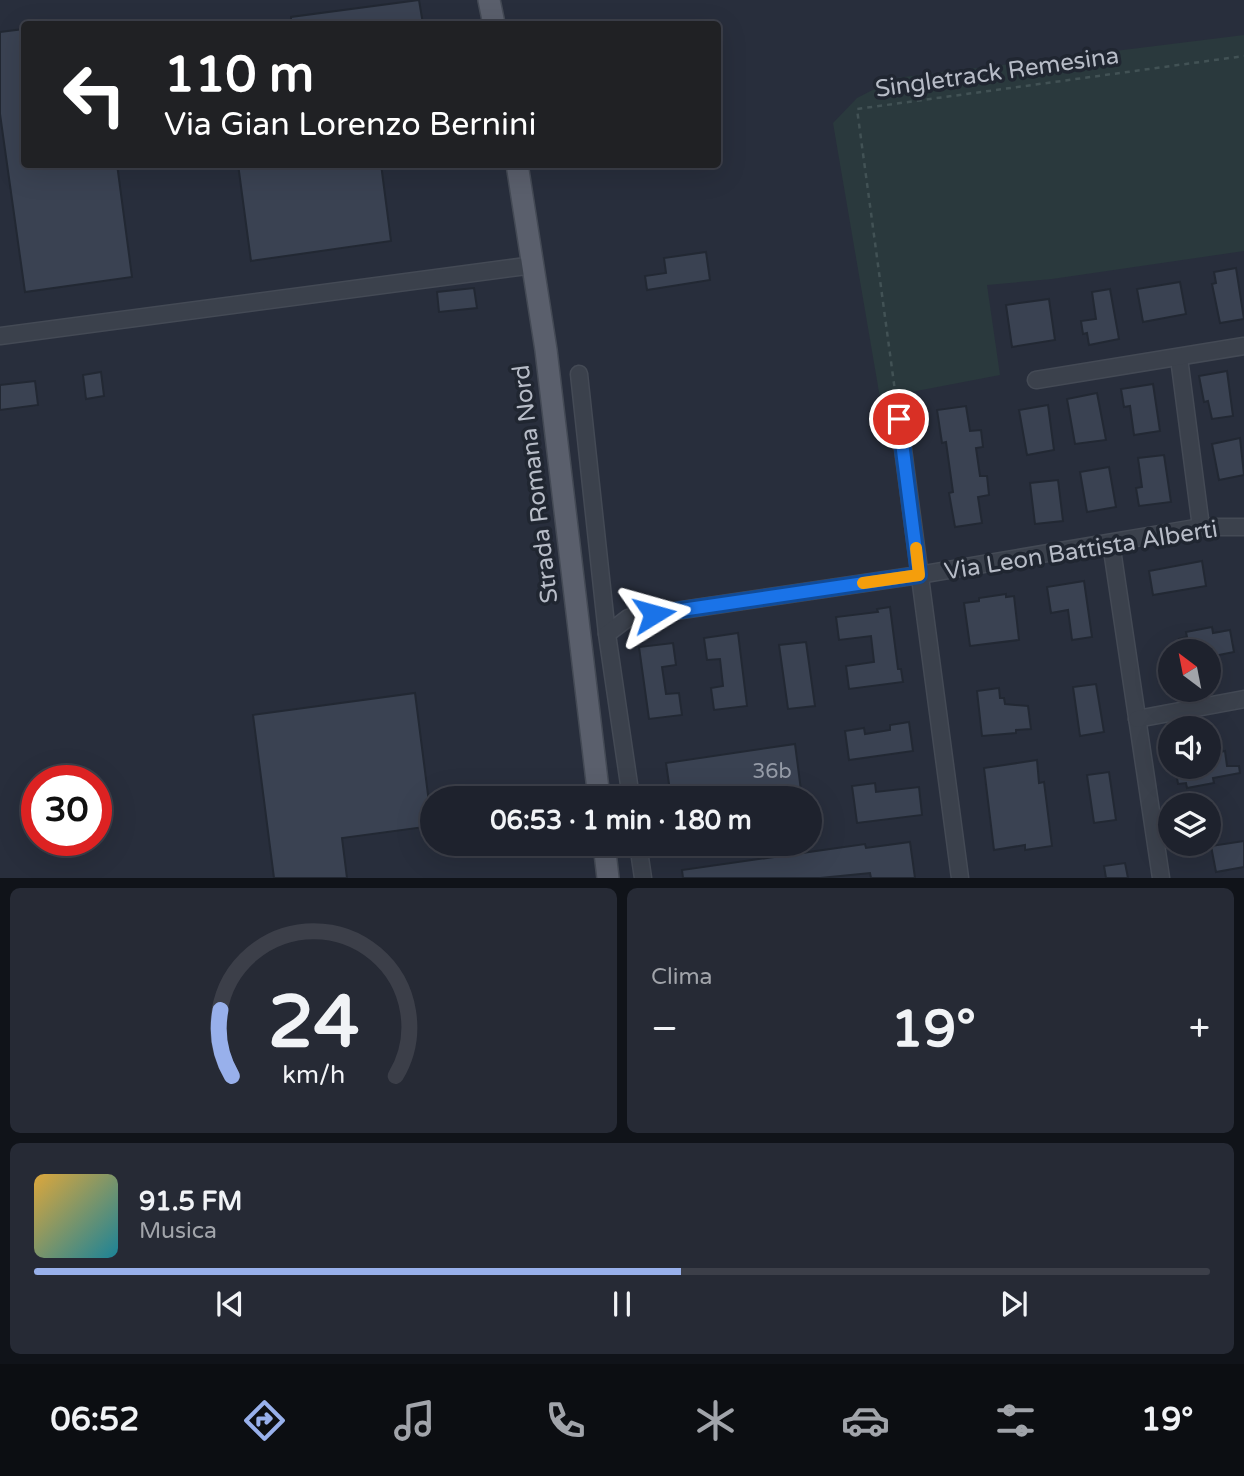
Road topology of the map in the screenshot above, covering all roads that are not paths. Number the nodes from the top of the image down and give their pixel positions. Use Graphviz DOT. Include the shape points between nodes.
graph roads {
  1 [pos="489,0"];
  2 [pos="493,21"];
  3 [pos="518,168"];
  4 [pos="534,265"];
  5 [pos="0,336"];
  6 [pos="1244,346"];
  7 [pos="1179,358"];
  8 [pos="579,374"];
  9 [pos="1036,380"];
  10 [pos="899,419"];
  11 [pos="1201,527"];
  12 [pos="1244,527"];
  13 [pos="1111,543"];
  14 [pos="919,575"];
  15 [pos="607,634"];
  16 [pos="1244,699"];
  17 [pos="1137,719"];
  18 [pos="598,786"];
  19 [pos="629,786"];
  20 [pos="605,856"];
  21 [pos="640,856"];
  22 [pos="608,877"];
  23 [pos="643,877"];
  24 [pos="960,877"];
  25 [pos="1161,877"];
  1 -- 2 [label="main road"];
  3 -- 4 [label="main road, Strada Romana Nord"];
  4 -- 5 [label="street"];
  4 -- 18 [label="main road, Strada Romana Nord"];
  6 -- 7 [label="street"];
  7 -- 9 [label="street"];
  7 -- 11 [label="street"];
  8 -- 15 [label="street"];
  10 -- 14 [label="street"];
  11 -- 12 [label="street, Via Leon Battista Alberti"];
  11 -- 13 [label="street, Via Leon Battista Alberti"];
  13 -- 14 [label="street, Via Leon Battista Alberti"];
  13 -- 17 [label="street"];
  14 -- 15 [label="street, Via Leon Battista Alberti" via="628,618"];
  14 -- 24 [label="street"];
  15 -- 19 [label="street"];
  16 -- 17 [label="street"];
  17 -- 25 [label="street"];
  20 -- 22 [label="main road"];
  21 -- 23 [label="street"];
}
